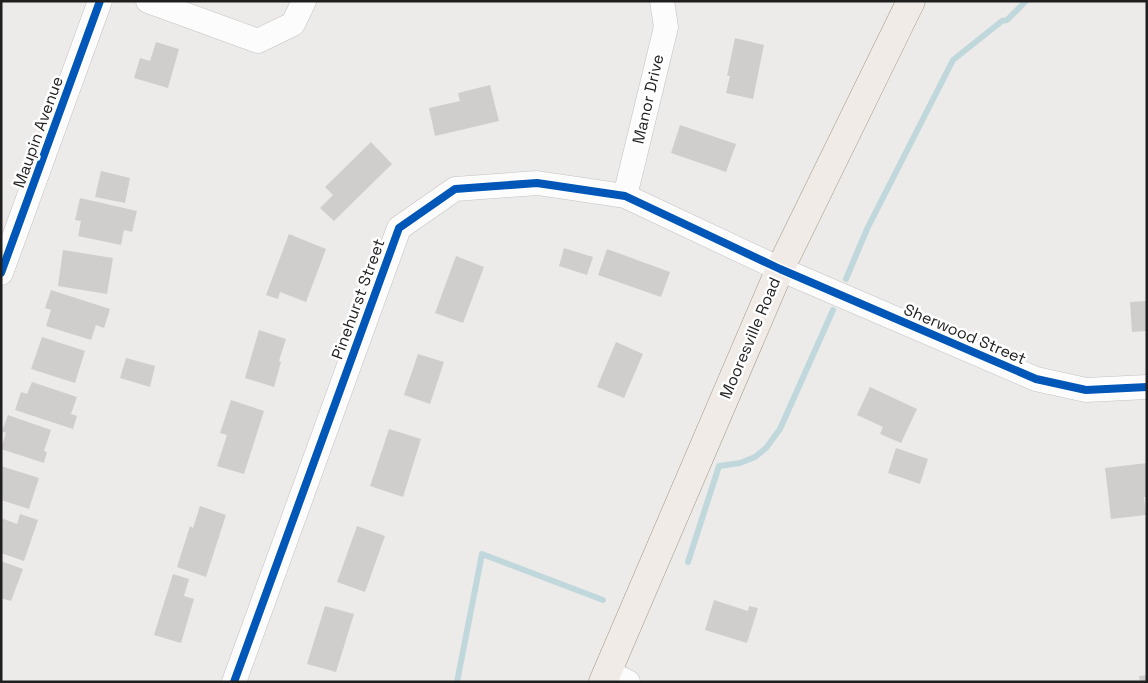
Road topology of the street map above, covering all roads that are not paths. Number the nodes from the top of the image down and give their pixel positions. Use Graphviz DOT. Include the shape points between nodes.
graph roads {
  1 [pos="100,1"];
  2 [pos="148,1"];
  3 [pos="304,1"];
  4 [pos="662,1"];
  5 [pos="911,1"];
  6 [pos="625,196"];
  7 [pos="780,269"];
  8 [pos="1,272"];
  9 [pos="1147,387"];
  10 [pos="613,679"];
  11 [pos="234,682"];
  1 -- 8 [label="street, Maupin Avenue"];
  2 -- 3 [label="street" via="258,41 293,24"];
  4 -- 6 [label="street, Manor Drive" via="666,27"];
  5 -- 7 [label="main road, Mooresville Road"];
  6 -- 7 [label="street, Pinehurst Street"];
  6 -- 11 [label="street, Pinehurst Street" via="537,184 455,189 399,228"];
  7 -- 9 [label="street, Sherwood Street" via="1036,379 1086,390"];
  7 -- 10 [label="main road, Mooresville Road"];
}
